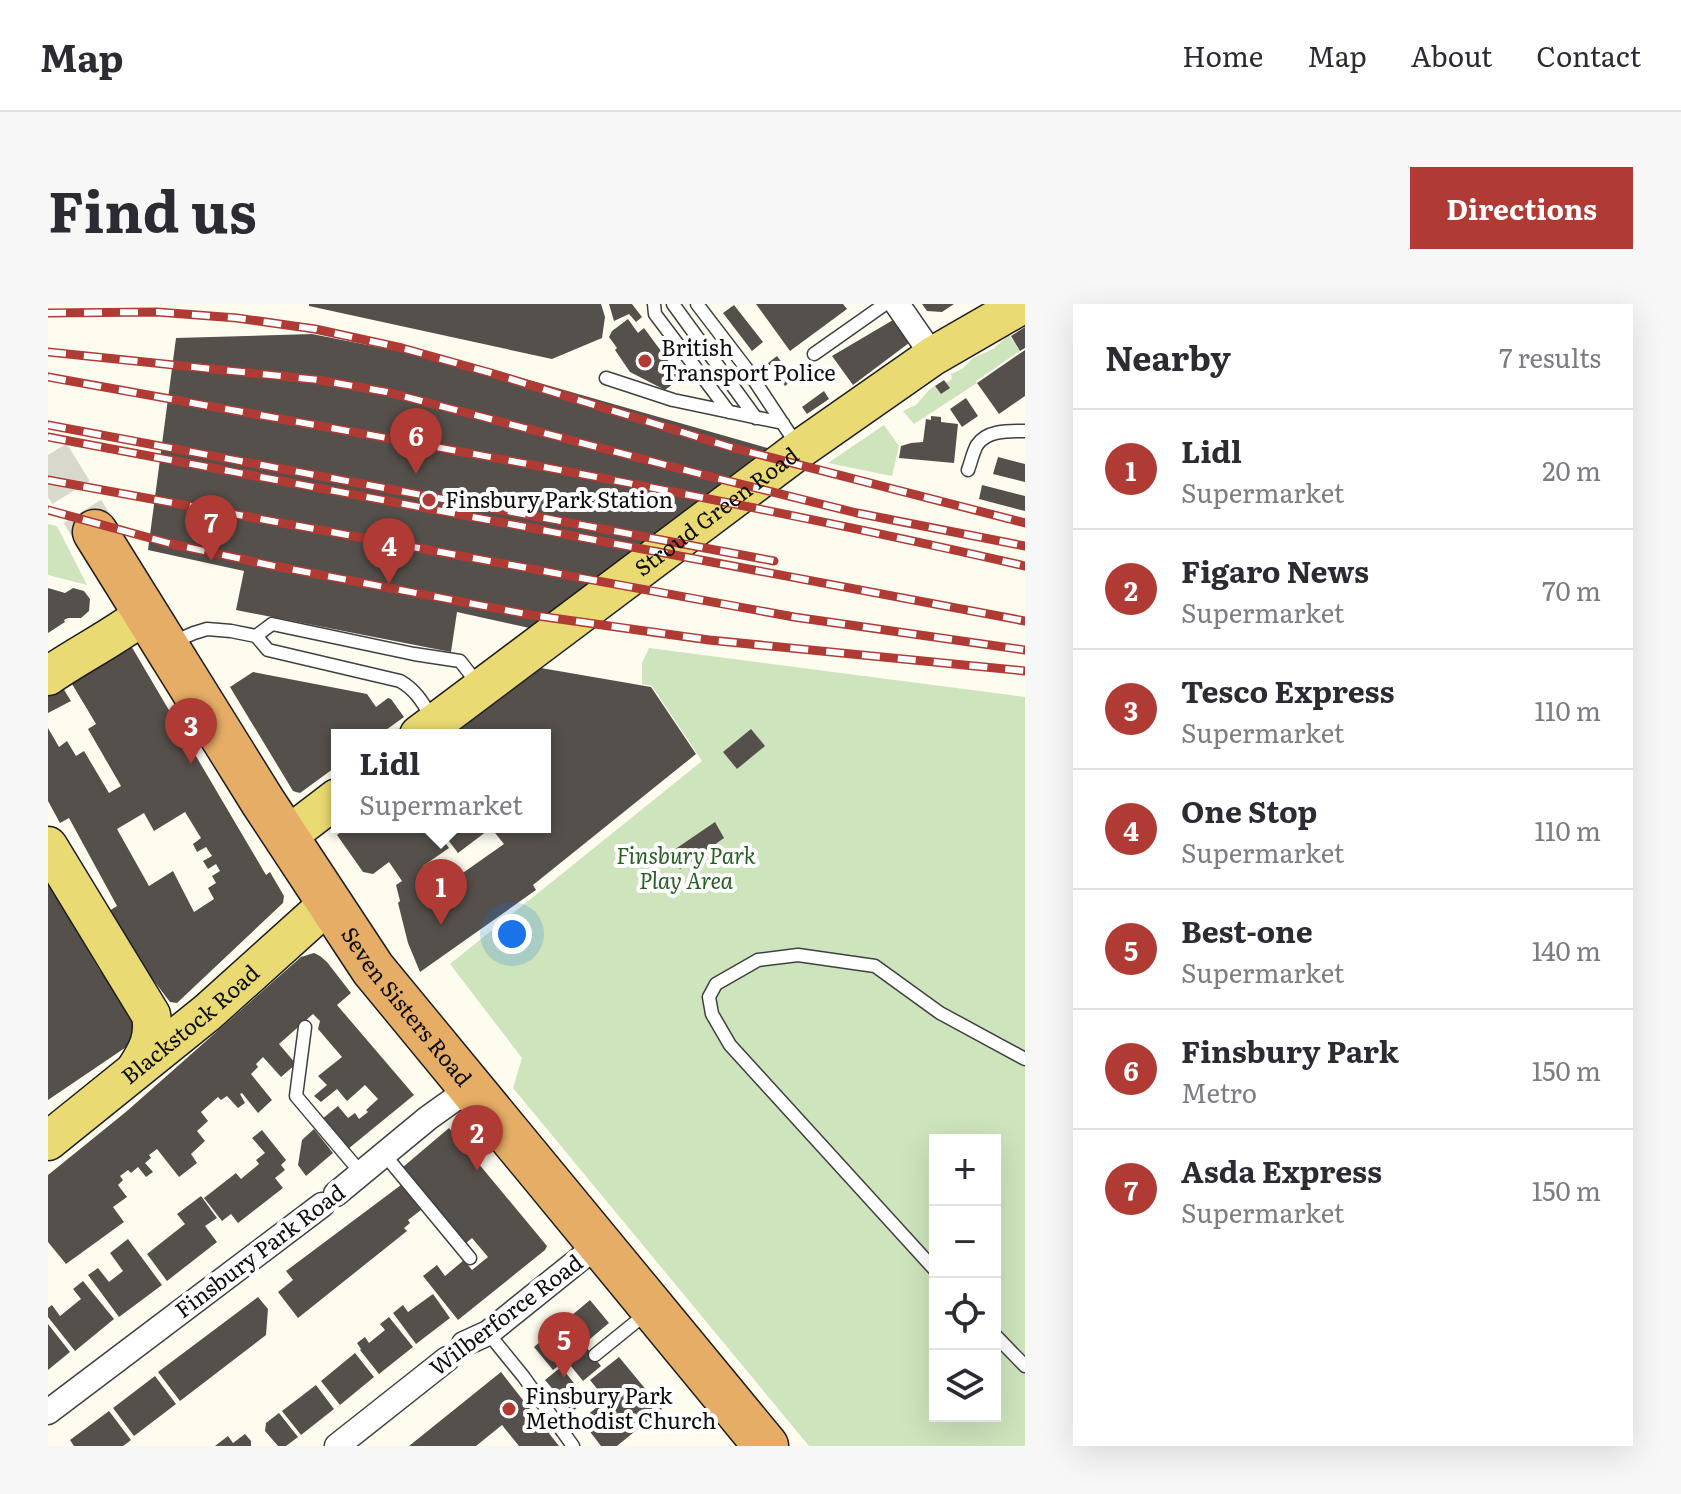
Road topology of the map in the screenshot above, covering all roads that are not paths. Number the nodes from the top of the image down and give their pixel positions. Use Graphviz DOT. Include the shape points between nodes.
graph roads {
  1 [pos="654,304"];
  2 [pos="673,304"];
  3 [pos="697,304"];
  4 [pos="885,304"];
  5 [pos="897,304"];
  6 [pos="1023,304"];
  7 [pos="814,354"];
  8 [pos="933,356"];
  9 [pos="606,378"];
  10 [pos="729,412"];
  11 [pos="756,418"];
  12 [pos="1025,431"];
  13 [pos="791,436"];
  14 [pos="968,470"];
  15 [pos="95,532"];
  16 [pos="156,629"];
  17 [pos="256,636"];
  18 [pos="48,676"];
  19 [pos="482,689"];
  20 [pos="426,729"];
  21 [pos="331,803"];
  22 [pos="286,837"];
  23 [pos="48,846"];
  24 [pos="329,903"];
  25 [pos="144,1003"];
  26 [pos="208,1012"];
  27 [pos="305,1027"];
  28 [pos="1025,1059"];
  29 [pos="133,1074"];
  30 [pos="470,1088"];
  31 [pos="48,1141"];
  32 [pos="384,1154"];
  33 [pos="362,1174"];
  34 [pos="600,1243"];
  35 [pos="470,1258"];
  36 [pos="929,1263"];
  37 [pos="653,1307"];
  38 [pos="488,1333"];
  39 [pos="1001,1341"];
  40 [pos="595,1355"];
  41 [pos="1025,1366"];
  42 [pos="48,1412"];
  43 [pos="337,1446"];
  44 [pos="573,1446"];
  45 [pos="766,1446"];
  1 -- 10 [label="lane" via="655,314"];
  2 -- 11 [label="lane"];
  3 -- 13 [label="lane"];
  4 -- 7 [label="lane"];
  5 -- 8 [label="street"];
  6 -- 8 [label="main road, Stroud Green Road"];
  8 -- 13 [label="main road, Stroud Green Road"];
  9 -- 10 [label="lane"];
  10 -- 11 [label="lane"];
  11 -- 13 [label="lane"];
  12 -- 14 [label="lane" via="990,434 978,443"];
  13 -- 19 [label="main road, Stroud Green Road"];
  15 -- 16 [label="highway, Seven Sisters Road"];
  16 -- 17 [label="lane"];
  16 -- 18 [label="main road" via="112,638"];
  16 -- 22 [label="highway, Seven Sisters Road"];
  17 -- 19 [label="lane" via="272,624 460,661"];
  17 -- 20 [label="lane" via="268,650 400,681 419,696"];
  19 -- 20 [label="main road, Stroud Green Road"];
  21 -- 22 [label="main road"];
  22 -- 24 [label="highway, Seven Sisters Road"];
  23 -- 25 [label="main road"];
  24 -- 26 [label="main road, Blackstock Road"];
  24 -- 30 [label="highway, Seven Sisters Road" via="373,969"];
  25 -- 26 [label="main road" via="169,1020"];
  25 -- 29 [label="main road" via="153,1034"];
  26 -- 29 [label="main road, Blackstock Road"];
  27 -- 33 [label="lane" via="296,1096"];
  28 -- 36 [label="lane" via="940,1013 875,966 798,955 758,960 716,984 709,997 712,1014 730,1045"];
  29 -- 31 [label="main road, Blackstock Road"];
  30 -- 32 [label="street, Finsbury Park Road"];
  30 -- 34 [label="highway, Seven Sisters Road"];
  32 -- 33 [label="street, Finsbury Park Road"];
  32 -- 35 [label="lane"];
  33 -- 42 [label="street, Finsbury Park Road"];
  34 -- 37 [label="highway, Seven Sisters Road"];
  34 -- 38 [label="street, Wilberforce Road"];
  37 -- 40 [label="lane"];
  37 -- 45 [label="highway, Seven Sisters Road"];
  38 -- 43 [label="street, Wilberforce Road"];
  38 -- 44 [label="lane"];
  39 -- 41 [label="lane"];
}
